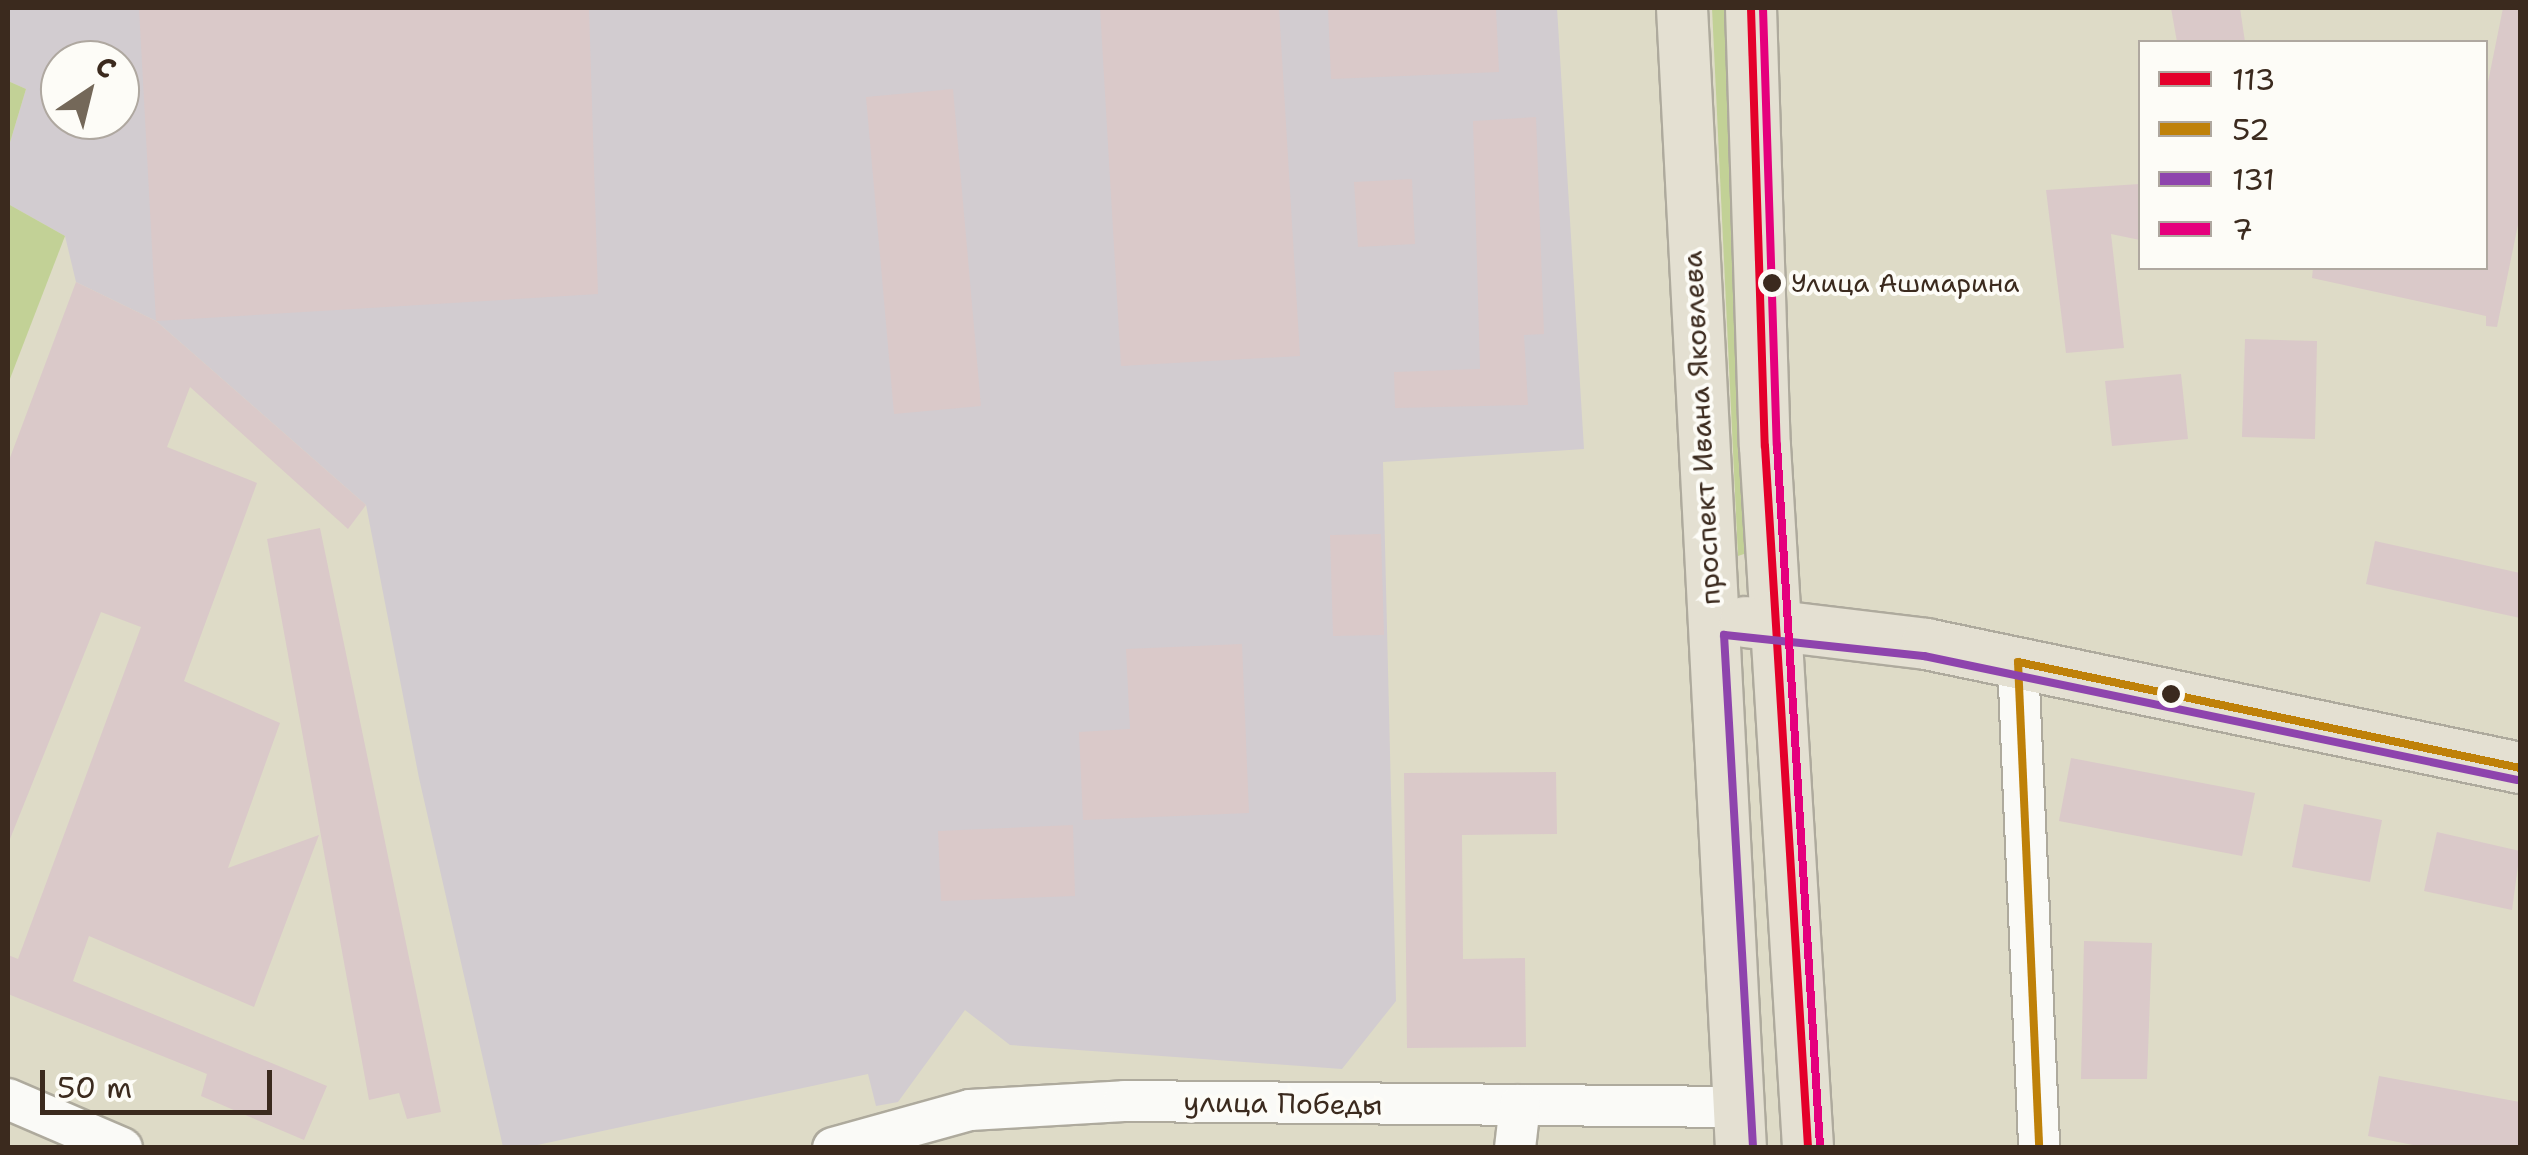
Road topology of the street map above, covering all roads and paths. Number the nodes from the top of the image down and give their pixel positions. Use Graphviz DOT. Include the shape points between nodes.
graph roads {
  1 [pos="1682,8"];
  2 [pos="1751,8"];
  3 [pos="1711,621"];
  4 [pos="1776,624"];
  5 [pos="2018,662"];
  6 [pos="2520,768"];
  7 [pos="8,1099"];
  8 [pos="1520,1105"];
  9 [pos="1740,1127"];
  10 [pos="122,1148"];
  11 [pos="833,1148"];
  12 [pos="1515,1148"];
  13 [pos="1808,1148"];
  14 [pos="2039,1148"];
  1 -- 3 [label="main road, проспект Ивана Яковлева"];
  2 -- 4 [label="main road"];
  3 -- 4 [label="main road"];
  3 -- 9 [label="main road, проспект Ивана Яковлева"];
  4 -- 5 [label="main road"];
  4 -- 13 [label="main road"];
  5 -- 6 [label="main road"];
  5 -- 14 [label="street"];
  7 -- 10 [label="street"];
  8 -- 9 [label="street, улица Победы"];
  8 -- 11 [label="street, улица Победы" via="1124,1101 989,1108"];
  8 -- 12 [label="street"];
}
